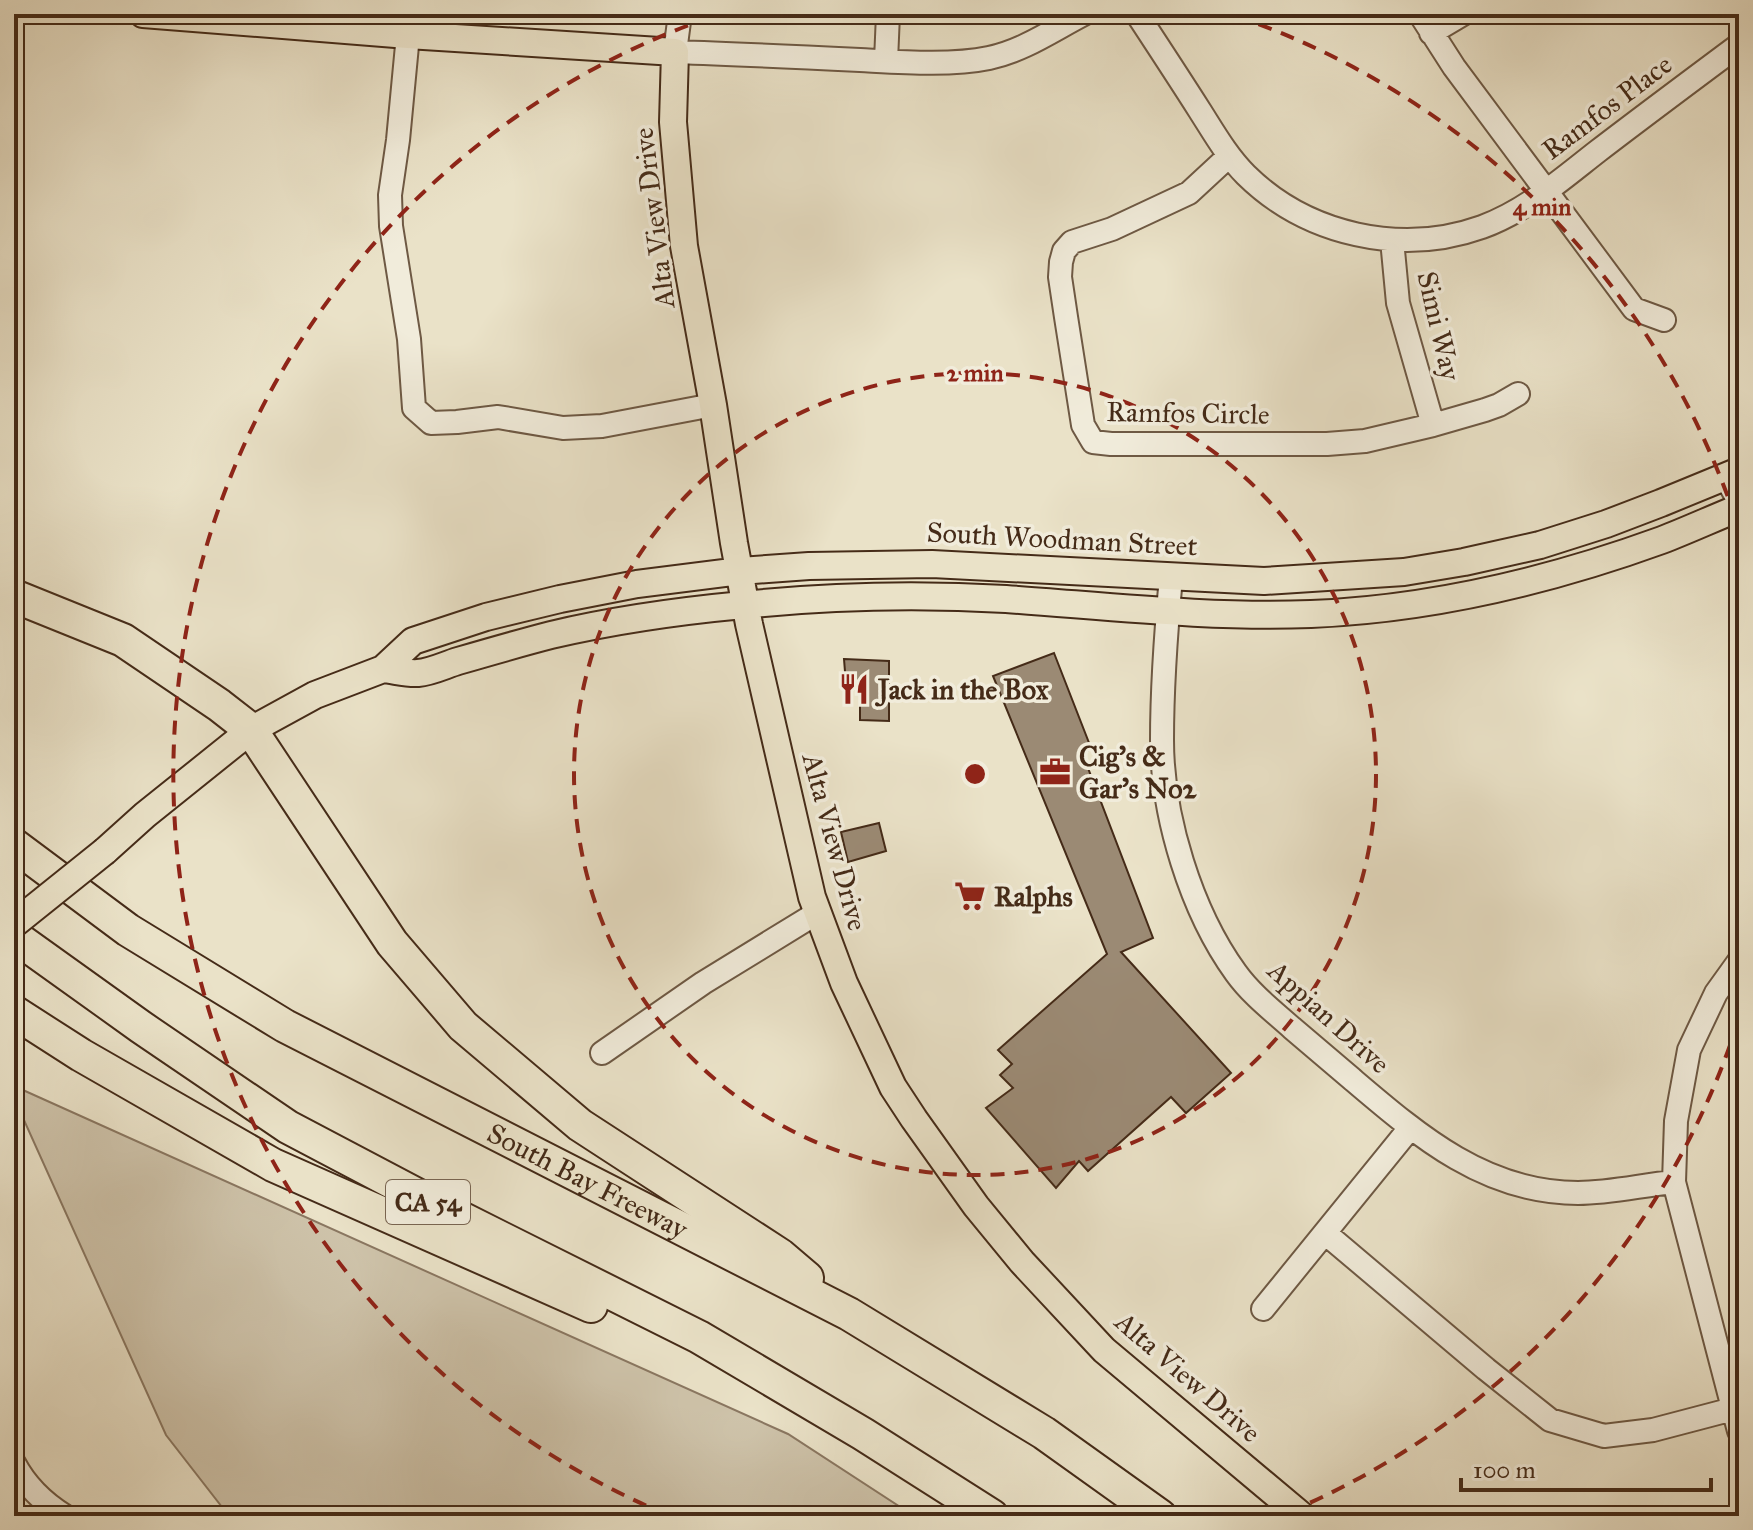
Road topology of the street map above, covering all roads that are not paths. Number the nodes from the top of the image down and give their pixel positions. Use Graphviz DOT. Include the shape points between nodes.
graph roads {
  1 [pos="143,14"];
  2 [pos="680,14"];
  3 [pos="888,14"];
  4 [pos="1084,14"];
  5 [pos="1137,14"];
  6 [pos="1463,14"];
  7 [pos="1426,23"];
  8 [pos="408,35"];
  9 [pos="1737,51"];
  10 [pos="675,52"];
  11 [pos="886,61"];
  12 [pos="1229,156"];
  13 [pos="1545,191"];
  14 [pos="1392,240"];
  15 [pos="1664,320"];
  16 [pos="1518,394"];
  17 [pos="713,405"];
  18 [pos="1433,425"];
  19 [pos="1733,474"];
  20 [pos="1739,501"];
  21 [pos="1739,508"];
  22 [pos="740,571"];
  23 [pos="1171,577"];
  24 [pos="14,596"];
  25 [pos="745,604"];
  26 [pos="1168,610"];
  27 [pos="383,669"];
  28 [pos="251,730"];
  29 [pos="14,845"];
  30 [pos="817,913"];
  31 [pos="14,924"];
  32 [pos="14,936"];
  33 [pos="1739,961"];
  34 [pos="14,1012"];
  35 [pos="602,1053"];
  36 [pos="1410,1128"];
  37 [pos="1674,1182"];
  38 [pos="1325,1233"];
  39 [pos="1263,1309"];
  40 [pos="849,1314"];
  41 [pos="1733,1409"];
  42 [pos="1739,1431"];
  43 [pos="863,1434"];
  44 [pos="14,1463"];
  45 [pos="65,1516"];
  46 [pos="992,1516"];
  47 [pos="1160,1516"];
  48 [pos="1302,1516"];
  1 -- 8 [label="main road"];
  2 -- 10 [label="street, Alta View Drive"];
  3 -- 11 [label="street"];
  4 -- 11 [label="street" via="988,59"];
  5 -- 12 [label="street, Ramfos Place"];
  6 -- 7 [label="street"];
  7 -- 13 [label="street"];
  8 -- 10 [label="main road"];
  8 -- 17 [label="street" via="390,195 414,408 431,423 498,417 563,428"];
  9 -- 13 [label="street, Ramfos Place"];
  10 -- 11 [label="street"];
  10 -- 17 [label="main road, Alta View Drive" via="673,122 684,246"];
  12 -- 14 [label="street, Ramfos Place" via="1262,189 1295,211 1350,234"];
  12 -- 18 [label="street, Ramfos Circle" via="1189,193 1072,242 1064,251 1060,277 1066,317 1083,425 1093,442 1327,444"];
  13 -- 14 [label="street, Ramfos Place" via="1482,227 1437,238"];
  13 -- 15 [label="street" via="1634,309"];
  14 -- 18 [label="street, Simi Way" via="1398,303"];
  16 -- 18 [label="street, Ramfos Circle"];
  17 -- 22 [label="main road, Alta View Drive"];
  19 -- 20 [label="street"];
  19 -- 23 [label="main road, South Woodman Street" via="1567,537 1464,562 1319,579"];
  21 -- 26 [label="main road, South Woodman Street" via="1600,562 1475,594 1311,614"];
  22 -- 23 [label="main road, South Woodman Street" via="932,564"];
  22 -- 25 [label="main road, Alta View Drive"];
  22 -- 27 [label="main road, South Woodman Street" via="637,584 486,617 413,641"];
  23 -- 26 [label="street, Appian Drive"];
  24 -- 28 [label="highway" via="123,640"];
  25 -- 26 [label="main road, South Woodman Street" via="930,597"];
  25 -- 27 [label="main road, South Woodman Street" via="553,635 417,673"];
  25 -- 30 [label="main road, Alta View Drive"];
  26 -- 36 [label="street, Appian Drive" via="1164,771 1181,858 1207,923 1237,975 1269,1008"];
  27 -- 28 [label="main road, South Woodman Street" via="315,695"];
  28 -- 31 [label="main road, South Woodman Street, bridge"];
  28 -- 40 [label="highway" via="392,943 463,1026 580,1125 780,1255"];
  29 -- 40 [label="highway, South Bay Freeway" via="128,930 285,1026"];
  30 -- 35 [label="street"];
  30 -- 48 [label="main road, Alta View Drive" via="893,1087 1009,1248 1104,1350"];
  32 -- 43 [label="highway, CA 54" via="288,1127 699,1337"];
  33 -- 37 [label="street" via="1716,993 1689,1050 1676,1121"];
  34 -- 43 [label="highway" via="273,1165"];
  36 -- 37 [label="street, Appian Drive" via="1461,1162 1532,1188 1576,1193"];
  36 -- 38 [label="street"];
  37 -- 41 [label="street"];
  38 -- 39 [label="street"];
  38 -- 41 [label="street" via="1550,1420 1604,1436 1653,1430"];
  40 -- 47 [label="highway, South Bay Freeway" via="1044,1433"];
  41 -- 42 [label="street"];
  43 -- 46 [label="highway, CA 54"];
  44 -- 45 [label="street" via="46,1503"];
}
